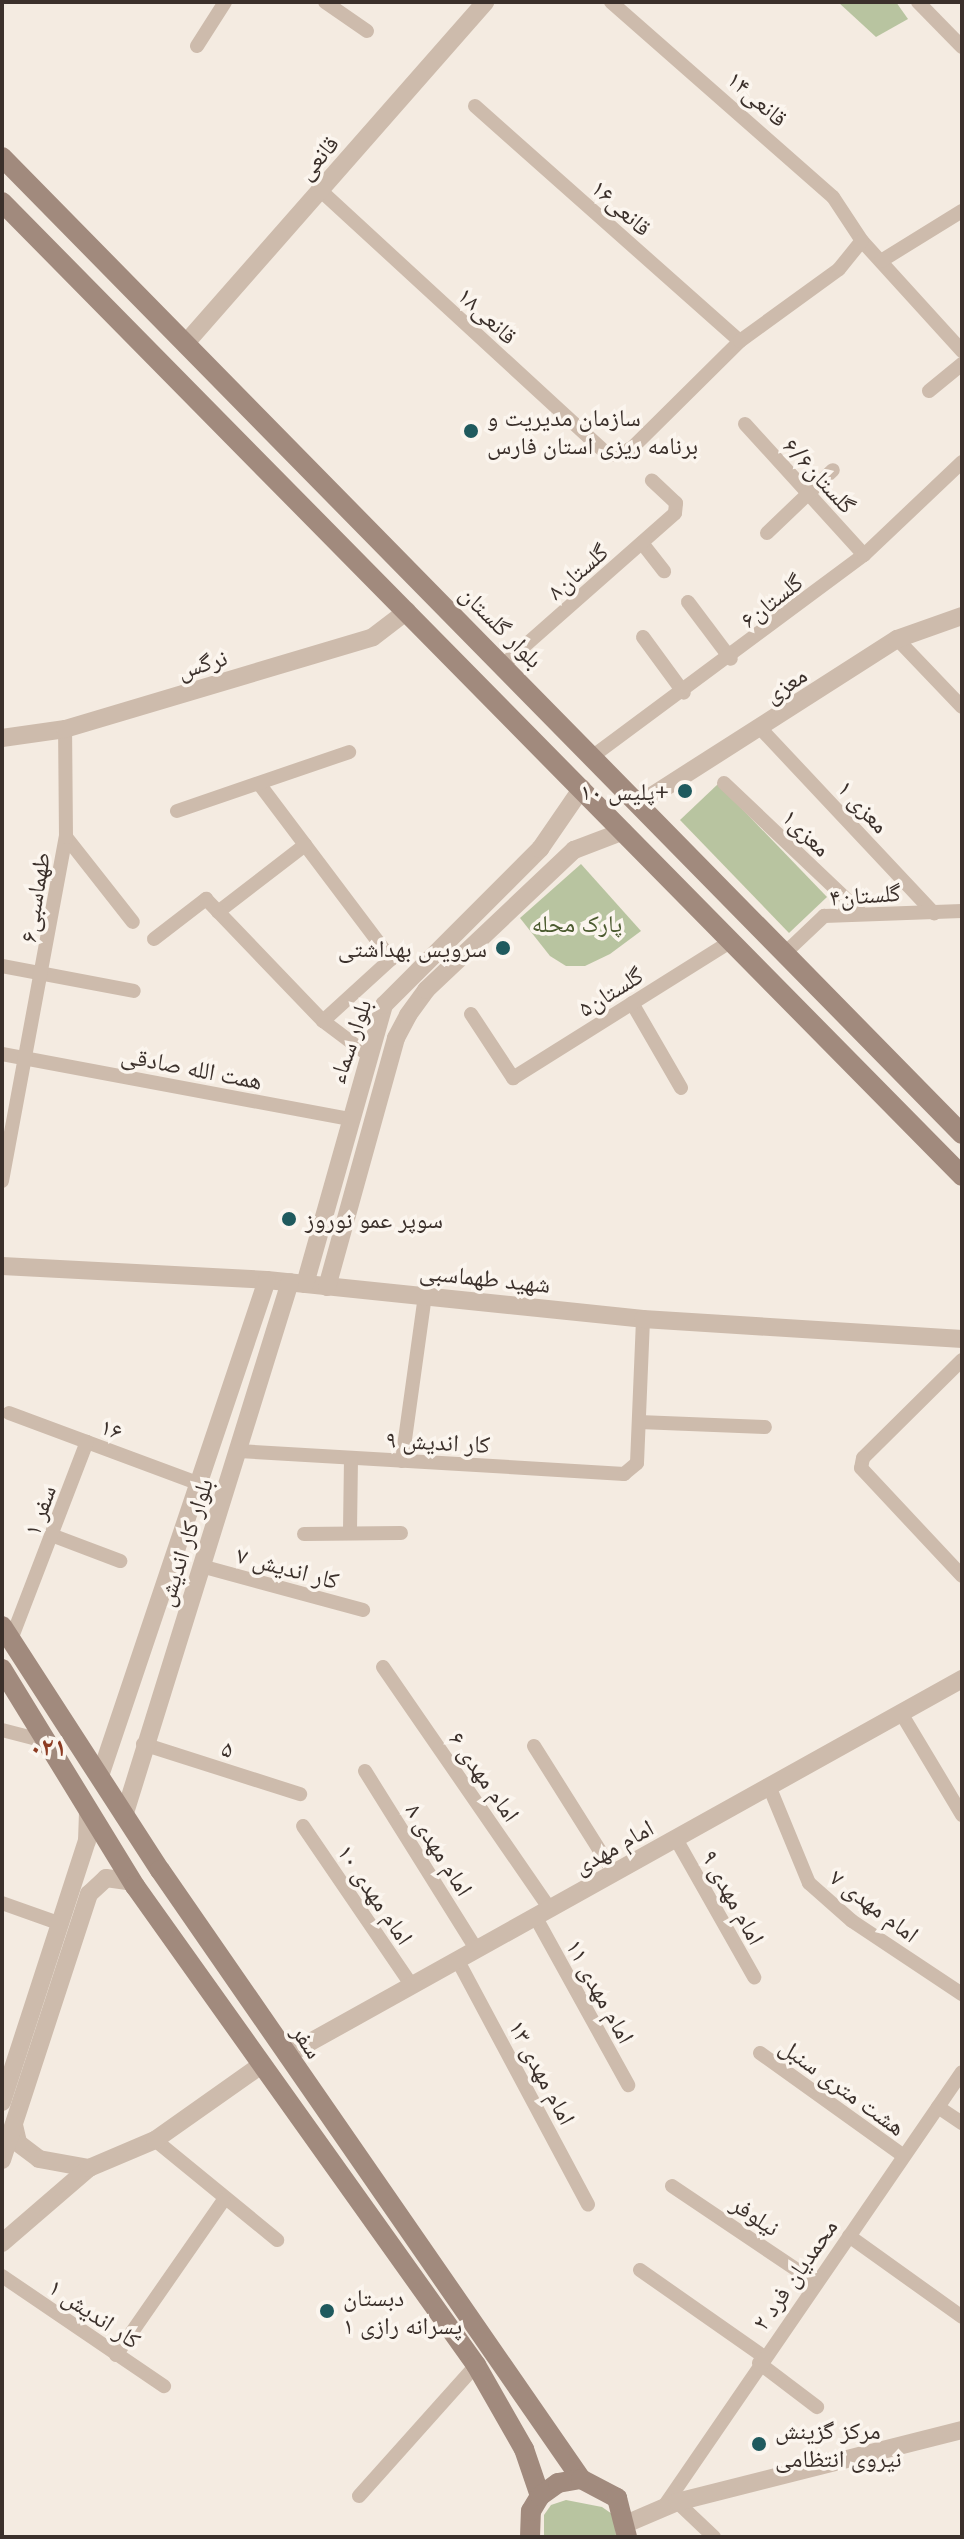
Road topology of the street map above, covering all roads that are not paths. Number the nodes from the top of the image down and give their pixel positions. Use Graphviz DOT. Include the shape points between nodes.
graph roads {
  1 [pos="225,2"];
  2 [pos="325,2"];
  3 [pos="485,2"];
  4 [pos="611,2"];
  5 [pos="918,2"];
  6 [pos="367,31"];
  7 [pos="197,46"];
  8 [pos="962,47"];
  9 [pos="475,106"];
  10 [pos="2,157"];
  11 [pos="320,190"];
  12 [pos="2,202"];
  13 [pos="962,211"];
  14 [pos="862,241"];
  15 [pos="881,261"];
  16 [pos="740,341"];
  17 [pos="185,344"];
  18 [pos="960,346"];
  19 [pos="962,364"];
  20 [pos="929,391"];
  21 [pos="745,424"];
  22 [pos="962,462"];
  23 [pos="833,470"];
  24 [pos="652,481"];
  25 [pos="807,495"];
  26 [pos="767,533"];
  27 [pos="642,543"];
  28 [pos="864,555"];
  29 [pos="664,571"];
  30 [pos="688,602"];
  31 [pos="407,611"];
  32 [pos="962,616"];
  33 [pos="643,637"];
  34 [pos="897,639"];
  35 [pos="731,659"];
  36 [pos="504,664"];
  37 [pos="684,693"];
  38 [pos="962,707"];
  39 [pos="65,729"];
  40 [pos="761,729"];
  41 [pos="2,738"];
  42 [pos="349,752"];
  43 [pos="593,756"];
  44 [pos="724,783"];
  45 [pos="260,785"];
  46 [pos="582,788"];
  47 [pos="639,804"];
  48 [pos="177,811"];
  49 [pos="624,831"];
  50 [pos="66,837"];
  51 [pos="305,845"];
  52 [pos="540,849"];
  53 [pos="558,866"];
  54 [pos="728,896"];
  55 [pos="962,911"];
  56 [pos="218,912"];
  57 [pos="860,912"];
  58 [pos="934,913"];
  59 [pos="708,918"];
  60 [pos="133,922"];
  61 [pos="154,939"];
  62 [pos="730,942"];
  63 [pos="785,953"];
  64 [pos="2,966"];
  65 [pos="44,974"];
  66 [pos="134,991"];
  67 [pos="632,1003"];
  68 [pos="471,1014"];
  69 [pos="323,1021"];
  70 [pos="2,1054"];
  71 [pos="367,1054"];
  72 [pos="26,1059"];
  73 [pos="681,1088"];
  74 [pos="349,1119"];
  75 [pos="962,1134"];
  76 [pos="962,1176"];
  77 [pos="2,1181"];
  78 [pos="2,1266"];
  79 [pos="267,1280"];
  80 [pos="297,1283"];
  81 [pos="327,1287"];
  82 [pos="425,1295"];
  83 [pos="643,1319"];
  84 [pos="962,1339"];
  85 [pos="962,1360"];
  86 [pos="9,1413"];
  87 [pos="639,1422"];
  88 [pos="765,1427"];
  89 [pos="87,1442"];
  90 [pos="239,1451"];
  91 [pos="351,1458"];
  92 [pos="402,1461"];
  93 [pos="200,1484"];
  94 [pos="350,1530"];
  95 [pos="401,1533"];
  96 [pos="304,1534"];
  97 [pos="54,1536"];
  98 [pos="120,1561"];
  99 [pos="201,1566"];
  100 [pos="962,1576"];
  101 [pos="363,1610"];
  102 [pos="7,1632"];
  103 [pos="383,1667"];
  104 [pos="2,1669"];
  105 [pos="962,1679"];
  106 [pos="901,1713"];
  107 [pos="2,1730"];
  108 [pos="51,1743"];
  109 [pos="143,1744"];
  110 [pos="534,1746"];
  111 [pos="365,1771"];
  112 [pos="100,1776"];
  113 [pos="769,1786"];
  114 [pos="300,1794"];
  115 [pos="88,1809"];
  116 [pos="962,1815"];
  117 [pos="124,1816"];
  118 [pos="303,1826"];
  119 [pos="676,1839"];
  120 [pos="614,1873"];
  121 [pos="133,1882"];
  122 [pos="2,1903"];
  123 [pos="543,1914"];
  124 [pos="61,1924"];
  125 [pos="477,1950"];
  126 [pos="458,1961"];
  127 [pos="754,1977"];
  128 [pos="412,1986"];
  129 [pos="962,1994"];
  130 [pos="760,2053"];
  131 [pos="287,2055"];
  132 [pos="260,2066"];
  133 [pos="6,2072"];
  134 [pos="962,2072"];
  135 [pos="628,2085"];
  136 [pos="2,2102"];
  137 [pos="938,2107"];
  138 [pos="962,2123"];
  139 [pos="14,2124"];
  140 [pos="155,2140"];
  141 [pos="901,2154"];
  142 [pos="2,2160"];
  143 [pos="89,2168"];
  144 [pos="672,2186"];
  145 [pos="223,2201"];
  146 [pos="588,2204"];
  147 [pos="849,2236"];
  148 [pos="277,2240"];
  149 [pos="2,2243"];
  150 [pos="640,2270"];
  151 [pos="2,2276"];
  152 [pos="815,2282"];
  153 [pos="962,2317"];
  154 [pos="116,2355"];
  155 [pos="761,2360"];
  156 [pos="476,2365"];
  157 [pos="164,2386"];
  158 [pos="817,2407"];
  159 [pos="962,2430"];
  160 [pos="581,2479"];
  161 [pos="359,2496"];
  162 [pos="540,2496"];
  163 [pos="671,2503"];
  164 [pos="627,2532"];
  165 [pos="525,2534"];
  166 [pos="714,2537"];
  1 -- 7 [label="street"];
  2 -- 6 [label="street"];
  3 -- 11 [label="street, قانعی"];
  4 -- 14 [label="street, ۱۴قانعی" via="833,197"];
  5 -- 8 [label="street"];
  9 -- 16 [label="street, ۱۶قانعی"];
  10 -- 17 [label="main road, بلوار گلستان"];
  11 -- 16 [label="street, ۱۸قانعی" via="604,451 616,455 632,448"];
  11 -- 17 [label="street, قانعی"];
  12 -- 31 [label="main road"];
  13 -- 15 [label="street"];
  14 -- 15 [label="street, ۱۴قانعی"];
  14 -- 16 [label="street" via="839,269"];
  15 -- 18 [label="street, ۱۴قانعی"];
  17 -- 36 [label="main road, بلوار گلستان"];
  19 -- 20 [label="street"];
  21 -- 25 [label="street, ۶/۶گلستان"];
  22 -- 28 [label="street, گلستان۶"];
  23 -- 25 [label="street"];
  24 -- 27 [label="street, گلستان۸" via="678,510"];
  25 -- 26 [label="street"];
  25 -- 28 [label="street, ۶/۶گلستان"];
  27 -- 29 [label="street"];
  27 -- 36 [label="street, گلستان۸"];
  28 -- 35 [label="street, گلستان۶"];
  30 -- 35 [label="street"];
  31 -- 39 [label="street, نرگس" via="373,637"];
  31 -- 46 [label="main road"];
  32 -- 34 [label="street, معزی"];
  33 -- 37 [label="street"];
  34 -- 38 [label="street"];
  34 -- 40 [label="street, معزی"];
  35 -- 37 [label="street, گلستان۶"];
  36 -- 43 [label="main road, بلوار گلستان"];
  37 -- 43 [label="street, گلستان۶"];
  39 -- 41 [label="street, نرگس"];
  39 -- 50 [label="street, ۶طهماسبی"];
  40 -- 47 [label="street, معزی"];
  40 -- 58 [label="street, معزی ۱"];
  42 -- 45 [label="street"];
  43 -- 47 [label="main road, بلوار گلستان"];
  44 -- 57 [label="street, ۱معزی"];
  45 -- 48 [label="street"];
  45 -- 51 [label="street"];
  46 -- 49 [label="main road"];
  46 -- 52 [label="street, بلوار سماء"];
  47 -- 54 [label="main road, بلوار گلستان"];
  49 -- 53 [label="street, بلوار سماء" via="574,850"];
  49 -- 59 [label="main road"];
  50 -- 60 [label="street"];
  50 -- 65 [label="street, ۶طهماسبی"];
  51 -- 56 [label="street"];
  51 -- 69 [label="street" via="391,959"];
  52 -- 53 [label="street"];
  52 -- 71 [label="street, بلوار سماء" via="409,975 384,1005"];
  53 -- 81 [label="street, بلوار سماء" via="426,990 408,1015 396,1038"];
  54 -- 59 [label="main road"];
  54 -- 63 [label="main road, بلوار گلستان"];
  55 -- 58 [label="street, گلستان۴"];
  56 -- 61 [label="street" via="206,899"];
  56 -- 69 [label="street"];
  57 -- 58 [label="street, گلستان۴"];
  57 -- 63 [label="street, گلستان۴" via="824,916"];
  59 -- 62 [label="main road"];
  62 -- 67 [label="street, گلستان۵"];
  62 -- 76 [label="main road"];
  63 -- 75 [label="main road, بلوار گلستان"];
  64 -- 65 [label="street"];
  65 -- 66 [label="street"];
  65 -- 72 [label="street, ۶طهماسبی"];
  67 -- 68 [label="street, گلستان۵" via="513,1078"];
  67 -- 73 [label="street"];
  69 -- 71 [label="street"];
  70 -- 72 [label="street, همت الله صادقی"];
  71 -- 74 [label="street, بلوار سماء"];
  72 -- 74 [label="street, همت الله صادقی"];
  72 -- 77 [label="street, ۶طهماسبی"];
  74 -- 80 [label="street, بلوار سماء"];
  78 -- 79 [label="street, شهید طهماسبی"];
  79 -- 80 [label="street, شهید طهماسبی"];
  79 -- 93 [label="street, بلوار کار اندیش"];
  80 -- 81 [label="street, شهید طهماسبی"];
  80 -- 90 [label="street, بلوار کار اندیش"];
  81 -- 82 [label="street, شهید طهماسبی"];
  82 -- 83 [label="street, شهید طهماسبی"];
  82 -- 92 [label="street"];
  83 -- 84 [label="street, شهید طهماسبی"];
  83 -- 87 [label="street"];
  85 -- 100 [label="street" via="863,1458 861,1468"];
  86 -- 89 [label="street, ۱۶"];
  87 -- 88 [label="street"];
  87 -- 92 [label="street, ۹ کار اندیش" via="633,1471"];
  89 -- 93 [label="street, ۱۶"];
  89 -- 97 [label="street, ۱ سفر"];
  90 -- 91 [label="street, ۹ کار اندیش"];
  90 -- 99 [label="street, بلوار کار اندیش"];
  91 -- 92 [label="street, ۹ کار اندیش"];
  91 -- 94 [label="street"];
  93 -- 112 [label="street, بلوار کار اندیش"];
  94 -- 95 [label="street"];
  94 -- 96 [label="street"];
  97 -- 98 [label="street"];
  97 -- 102 [label="street, ۱ سفر"];
  99 -- 101 [label="street, ۷ کار اندیش"];
  99 -- 109 [label="street, بلوار کار اندیش"];
  102 -- 112 [label="main road, سفر"];
  103 -- 123 [label="street, ۶ امام مهدی"];
  104 -- 108 [label="main road"];
  105 -- 106 [label="street, امام مهدی"];
  106 -- 113 [label="street, امام مهدی"];
  106 -- 116 [label="street"];
  107 -- 108 [label="street"];
  108 -- 115 [label="main road"];
  109 -- 114 [label="street, ۵"];
  109 -- 117 [label="street, بلوار کار اندیش"];
  110 -- 120 [label="street"];
  111 -- 125 [label="street, ۸ امام مهدی"];
  112 -- 117 [label="main road, سفر"];
  113 -- 119 [label="street, امام مهدی"];
  113 -- 129 [label="street, ۷ امام مهدی" via="809,1883 852,1921"];
  115 -- 121 [label="main road"];
  115 -- 124 [label="street" via="87,1841"];
  117 -- 131 [label="main road, سفر"];
  118 -- 128 [label="street, ۱۰ امام مهدی"];
  119 -- 120 [label="street, امام مهدی"];
  119 -- 127 [label="street, ۹ امام مهدی"];
  120 -- 123 [label="street, امام مهدی"];
  121 -- 132 [label="main road"];
  121 -- 139 [label="street" via="106,1878 89,1894"];
  122 -- 124 [label="street"];
  123 -- 125 [label="street, امام مهدی"];
  123 -- 135 [label="street, ۱۱ امام مهدی"];
  124 -- 133 [label="street"];
  125 -- 126 [label="street, امام مهدی"];
  126 -- 128 [label="street, امام مهدی"];
  126 -- 146 [label="street, ۱۳ امام مهدی"];
  128 -- 131 [label="street, امام مهدی"];
  130 -- 141 [label="street, هشت متری سنبل"];
  131 -- 160 [label="main road, سفر"];
  132 -- 140 [label="street"];
  132 -- 156 [label="main road"];
  133 -- 136 [label="street"];
  134 -- 137 [label="street, ۲ محمدیان فرد"];
  137 -- 138 [label="street"];
  137 -- 141 [label="street, ۲ محمدیان فرد"];
  139 -- 142 [label="street"];
  139 -- 143 [label="street" via="18,2143 39,2159"];
  140 -- 143 [label="street"];
  140 -- 145 [label="street"];
  141 -- 147 [label="street, ۲ محمدیان فرد"];
  143 -- 149 [label="street"];
  144 -- 152 [label="street, نیلوفر"];
  145 -- 148 [label="street"];
  145 -- 154 [label="street"];
  147 -- 152 [label="street, ۲ محمدیان فرد"];
  147 -- 153 [label="street"];
  150 -- 155 [label="street"];
  151 -- 154 [label="street, ۱ کار اندیش"];
  152 -- 155 [label="street, ۲ محمدیان فرد"];
  154 -- 157 [label="street, ۱ کار اندیش"];
  155 -- 158 [label="street"];
  155 -- 163 [label="street, ۲ محمدیان فرد"];
  156 -- 161 [label="street"];
  156 -- 162 [label="main road" via="524,2449"];
  159 -- 163 [label="street"];
  160 -- 162 [label="main road" via="558,2483"];
  160 -- 164 [label="main road" via="607,2488"];
  162 -- 165 [label="main road"];
  163 -- 164 [label="street"];
  163 -- 166 [label="street"];
}
